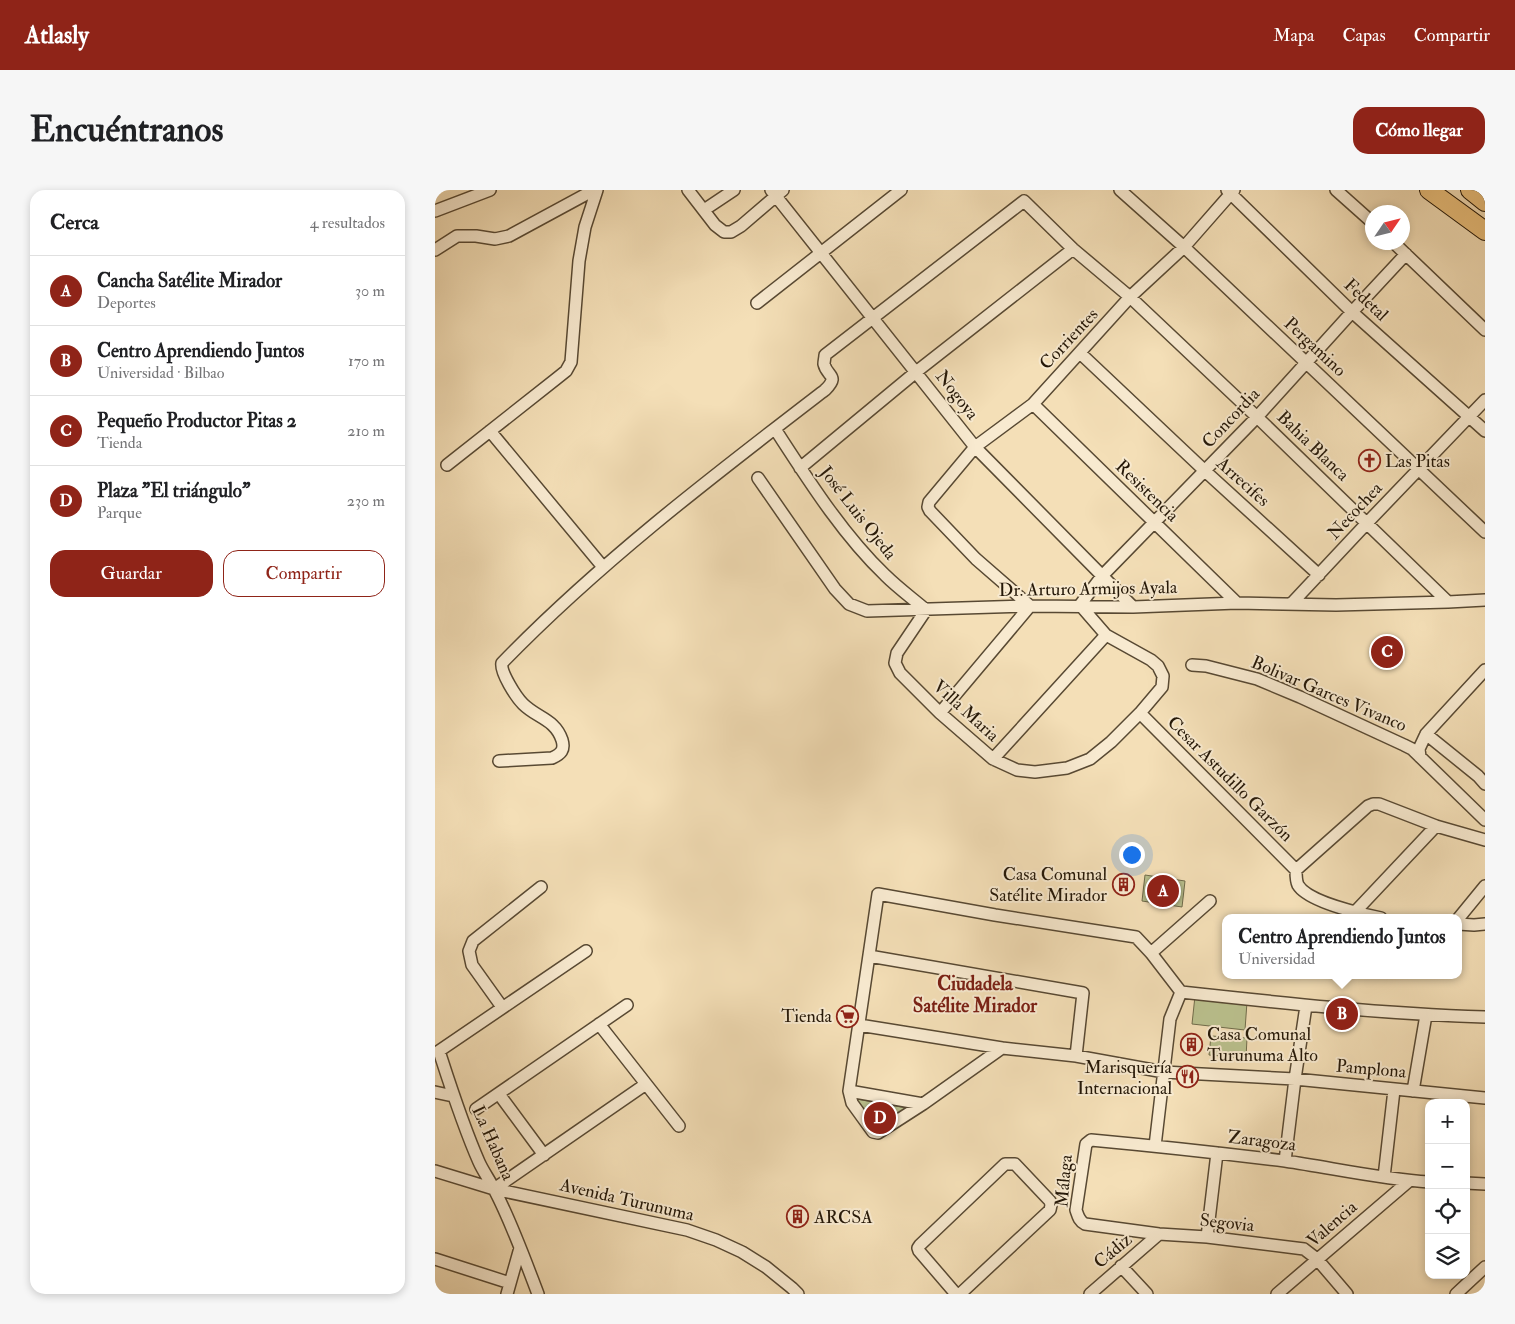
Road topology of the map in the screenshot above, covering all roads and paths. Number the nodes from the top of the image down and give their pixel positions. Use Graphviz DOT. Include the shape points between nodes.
graph roads {
  1 [pos="489,190"];
  2 [pos="595,190"];
  3 [pos="688,190"];
  4 [pos="734,190"];
  5 [pos="901,190"];
  6 [pos="1120,190"];
  7 [pos="1336,190"];
  8 [pos="1429,190"];
  9 [pos="1230,191"];
  10 [pos="776,192"];
  11 [pos="704,210"];
  12 [pos="435,211"];
  13 [pos="1365,217"];
  14 [pos="1485,231"];
  15 [pos="1184,247"];
  16 [pos="1073,249"];
  17 [pos="435,250"];
  18 [pos="1402,250"];
  19 [pos="822,253"];
  20 [pos="1406,254"];
  21 [pos="1130,297"];
  22 [pos="757,303"];
  23 [pos="1352,312"];
  24 [pos="873,318"];
  25 [pos="1485,330"];
  26 [pos="1080,353"];
  27 [pos="1307,363"];
  28 [pos="916,372"];
  29 [pos="1485,400"];
  30 [pos="1033,404"];
  31 [pos="1257,417"];
  32 [pos="1470,417"];
  33 [pos="775,429"];
  34 [pos="490,431"];
  35 [pos="1485,431"];
  36 [pos="975,447"];
  37 [pos="447,465"];
  38 [pos="800,468"];
  39 [pos="1419,469"];
  40 [pos="1205,471"];
  41 [pos="758,478"];
  42 [pos="1367,523"];
  43 [pos="1154,524"];
  44 [pos="1485,532"];
  45 [pos="603,567"];
  46 [pos="1319,575"];
  47 [pos="1102,576"];
  48 [pos="1485,600"];
  49 [pos="1448,602"];
  50 [pos="1237,603"];
  51 [pos="1292,603"];
  52 [pos="1080,605"];
  53 [pos="1030,606"];
  54 [pos="1133,607"];
  55 [pos="926,610"];
  56 [pos="1106,635"];
  57 [pos="1192,664"];
  58 [pos="1485,670"];
  59 [pos="941,713"];
  60 [pos="1140,713"];
  61 [pos="1426,734"];
  62 [pos="1420,758"];
  63 [pos="993,759"];
  64 [pos="499,761"];
  65 [pos="1483,777"];
  66 [pos="1485,820"];
  67 [pos="1436,826"];
  68 [pos="1485,840"];
  69 [pos="1296,870"];
  70 [pos="1485,886"];
  71 [pos="541,887"];
  72 [pos="1210,902"];
  73 [pos="1354,913"];
  74 [pos="1359,914"];
  75 [pos="1462,914"];
  76 [pos="1462,924"];
  77 [pos="1485,924"];
  78 [pos="586,951"];
  79 [pos="1151,953"];
  80 [pos="869,956"];
  81 [pos="1181,992"];
  82 [pos="627,1005"];
  83 [pos="1306,1006"];
  84 [pos="502,1007"];
  85 [pos="1426,1016"];
  86 [pos="1485,1017"];
  87 [pos="599,1024"];
  88 [pos="859,1025"];
  89 [pos="1002,1048"];
  90 [pos="1076,1056"];
  91 [pos="1164,1072"];
  92 [pos="1295,1079"];
  93 [pos="645,1084"];
  94 [pos="1393,1090"];
  95 [pos="849,1091"];
  96 [pos="1413,1091"];
  97 [pos="435,1092"];
  98 [pos="499,1094"];
  99 [pos="453,1096"];
  100 [pos="1485,1098"];
  101 [pos="923,1104"];
  102 [pos="476,1109"];
  103 [pos="679,1126"];
  104 [pos="1091,1140"];
  105 [pos="1155,1146"];
  106 [pos="1217,1153"];
  107 [pos="544,1155"];
  108 [pos="1285,1161"];
  109 [pos="435,1171"];
  110 [pos="1383,1177"];
  111 [pos="1409,1180"];
  112 [pos="1425,1182"];
  113 [pos="1470,1183"];
  114 [pos="1485,1184"];
  115 [pos="494,1189"];
  116 [pos="1085,1224"];
  117 [pos="1159,1234"];
  118 [pos="1207,1237"];
  119 [pos="520,1248"];
  120 [pos="435,1258"];
  121 [pos="1317,1259"];
  122 [pos="1121,1266"];
  123 [pos="1485,1267"];
  124 [pos="508,1288"];
  125 [pos="538,1294"];
  126 [pos="798,1294"];
  127 [pos="955,1294"];
  128 [pos="960,1294"];
  129 [pos="1089,1294"];
  130 [pos="1147,1294"];
  131 [pos="1277,1294"];
  132 [pos="1347,1294"];
  133 [pos="1456,1294"];
  1 -- 12 [label="street"];
  2 -- 17 [label="street" via="509,236 495,239 457,236"];
  2 -- 34 [label="street" via="579,261 571,362 566,371"];
  3 -- 11 [label="street"];
  4 -- 11 [label="street"];
  5 -- 19 [label="street"];
  6 -- 15 [label="street, Pergamino"];
  7 -- 13 [label="street"];
  8 -- 14 [label="highway"];
  9 -- 15 [label="street, Corrientes"];
  9 -- 23 [label="street, Fedetal"];
  10 -- 11 [label="street" via="731,232 719,228"];
  10 -- 19 [label="street, Nogoya"];
  15 -- 21 [label="street, Corrientes"];
  15 -- 27 [label="street, Pergamino"];
  16 -- 21 [label="street, Bahia Blanca"];
  16 -- 24 [label="street, Bahia Blanca" via="1023,202"];
  16 -- 28 [label="street"];
  18 -- 20 [label="street"];
  19 -- 22 [label="street"];
  19 -- 24 [label="street, Nogoya"];
  20 -- 23 [label="street, Concordia"];
  20 -- 25 [label="street"];
  21 -- 26 [label="street, Corrientes"];
  21 -- 31 [label="street, Bahia Blanca"];
  23 -- 27 [label="street, Concordia"];
  23 -- 32 [label="street, Fedetal"];
  24 -- 28 [label="street, Nogoya"];
  24 -- 33 [label="street" via="825,355 824,365 832,376 831,384"];
  26 -- 30 [label="street, Corrientes"];
  26 -- 40 [label="street, Arrecifes"];
  27 -- 31 [label="street, Concordia"];
  27 -- 39 [label="street, Pergamino"];
  28 -- 36 [label="street, Nogoya"];
  28 -- 38 [label="street"];
  29 -- 32 [label="street, Necochea"];
  30 -- 36 [label="street, Corrientes"];
  30 -- 43 [label="street, Resistencia"];
  31 -- 40 [label="street, Concordia"];
  31 -- 42 [label="street, Bahia Blanca"];
  32 -- 35 [label="street, Fedetal"];
  32 -- 39 [label="street, Necochea"];
  33 -- 38 [label="street, José Luis Ojeda"];
  33 -- 45 [label="street"];
  34 -- 37 [label="street"];
  34 -- 45 [label="street"];
  36 -- 47 [label="street, Nogoya"];
  36 -- 53 [label="street, Corrientes" via="928,507 976,559"];
  38 -- 55 [label="street, José Luis Ojeda" via="850,537 885,575"];
  39 -- 42 [label="street, Necochea"];
  39 -- 44 [label="street, Pergamino"];
  40 -- 43 [label="street, Concordia"];
  40 -- 46 [label="street, Arrecifes"];
  41 -- 55 [label="street, Dr. Arturo Armijos Ayala" via="835,589 849,604 867,611"];
  42 -- 46 [label="street, Necochea"];
  42 -- 49 [label="street, Bahia Blanca"];
  43 -- 47 [label="street, Concordia"];
  43 -- 50 [label="street, Resistencia"];
  45 -- 64 [label="street" via="501,666 523,705 556,728 563,744 562,752 552,758"];
  46 -- 51 [label="street, Necochea"];
  47 -- 52 [label="street, Concordia"];
  47 -- 54 [label="street, Nogoya"];
  48 -- 49 [label="street, Dr. Arturo Armijos Ayala"];
  49 -- 51 [label="street, Dr. Arturo Armijos Ayala"];
  50 -- 51 [label="street, Dr. Arturo Armijos Ayala"];
  50 -- 54 [label="street, Dr. Arturo Armijos Ayala"];
  52 -- 53 [label="street, Dr. Arturo Armijos Ayala"];
  52 -- 54 [label="street, Dr. Arturo Armijos Ayala"];
  52 -- 56 [label="street"];
  53 -- 55 [label="street, Dr. Arturo Armijos Ayala"];
  53 -- 59 [label="street"];
  55 -- 59 [label="street, Villa Maria" via="897,653 895,663 900,673"];
  56 -- 60 [label="street, Villa Maria" via="1151,660 1163,676 1162,686"];
  56 -- 63 [label="street"];
  57 -- 62 [label="street, Bolivar Garces Vivanco" via="1257,679 1404,744"];
  58 -- 61 [label="street"];
  59 -- 63 [label="street, Villa Maria"];
  60 -- 63 [label="street, Villa Maria" via="1090,759 1067,768 1035,772 1017,770"];
  60 -- 69 [label="street, Cesar Astudillo Garzón"];
  61 -- 62 [label="street" via="1419,748"];
  61 -- 65 [label="street"];
  62 -- 66 [label="street, Bolivar Garces Vivanco"];
  67 -- 68 [label="street"];
  67 -- 69 [label="street" via="1373,804"];
  67 -- 73 [label="street"];
  69 -- 73 [label="street" via="1297,884 1307,895"];
  70 -- 75 [label="street"];
  71 -- 84 [label="street" via="473,942 469,951 472,964"];
  72 -- 79 [label="street"];
  73 -- 74 [label="street"];
  76 -- 77 [label="street"];
  78 -- 84 [label="street"];
  79 -- 80 [label="street" via="1136,937 878,894"];
  79 -- 81 [label="street"];
  80 -- 88 [label="street"];
  80 -- 90 [label="street" via="1083,993"];
  81 -- 83 [label="street"];
  81 -- 91 [label="street" via="1170,1019"];
  82 -- 87 [label="street"];
  83 -- 85 [label="street"];
  83 -- 92 [label="street"];
  84 -- 99 [label="street, La Habana" via="439,1051"];
  85 -- 86 [label="street"];
  85 -- 96 [label="street"];
  87 -- 93 [label="street"];
  87 -- 98 [label="street"];
  88 -- 89 [label="street, Pamplona"];
  88 -- 95 [label="street"];
  89 -- 90 [label="street, Pamplona"];
  89 -- 101 [label="street"];
  90 -- 91 [label="street, Pamplona"];
  91 -- 92 [label="street, Pamplona"];
  91 -- 105 [label="street"];
  92 -- 94 [label="street, Pamplona"];
  92 -- 108 [label="street"];
  93 -- 103 [label="street"];
  93 -- 107 [label="street"];
  94 -- 96 [label="street, Pamplona"];
  94 -- 110 [label="street"];
  95 -- 101 [label="street"];
  95 -- 101 [label="street" via="852,1103 875,1133"];
  96 -- 100 [label="street, Pamplona"];
  97 -- 99 [label="street"];
  98 -- 102 [label="street"];
  98 -- 107 [label="street"];
  99 -- 115 [label="street, La Habana" via="478,1160"];
  104 -- 105 [label="street, Zaragoza"];
  104 -- 116 [label="street, Málaga" via="1085,1144 1076,1210"];
  105 -- 106 [label="street, Zaragoza"];
  106 -- 108 [label="street, Zaragoza"];
  106 -- 118 [label="street"];
  107 -- 115 [label="street"];
  108 -- 110 [label="street, Zaragoza"];
  109 -- 115 [label="street, Avenida Turunuma"];
  110 -- 111 [label="street, Zaragoza"];
  111 -- 112 [label="street, Zaragoza"];
  111 -- 121 [label="street, Valencia"];
  113 -- 114 [label="street"];
  115 -- 119 [label="street, La Habana"];
  115 -- 126 [label="street, Avenida Turunuma" via="687,1230 716,1240 743,1252"];
  116 -- 117 [label="street, Segovia"];
  117 -- 118 [label="street, Segovia"];
  117 -- 122 [label="street, Cádiz"];
  118 -- 121 [label="street, Segovia" via="1304,1249"];
  119 -- 124 [label="street"];
  119 -- 125 [label="street, La Habana"];
  120 -- 124 [label="street"];
  121 -- 131 [label="street, Valencia"];
  121 -- 132 [label="street, Segovia"];
  122 -- 129 [label="street, Cádiz"];
  122 -- 130 [label="street"];
  123 -- 133 [label="street"];
  127 -- 128 [label="street" via="918,1248 1005,1164 1015,1164 1050,1201 1050,1210"];
}
